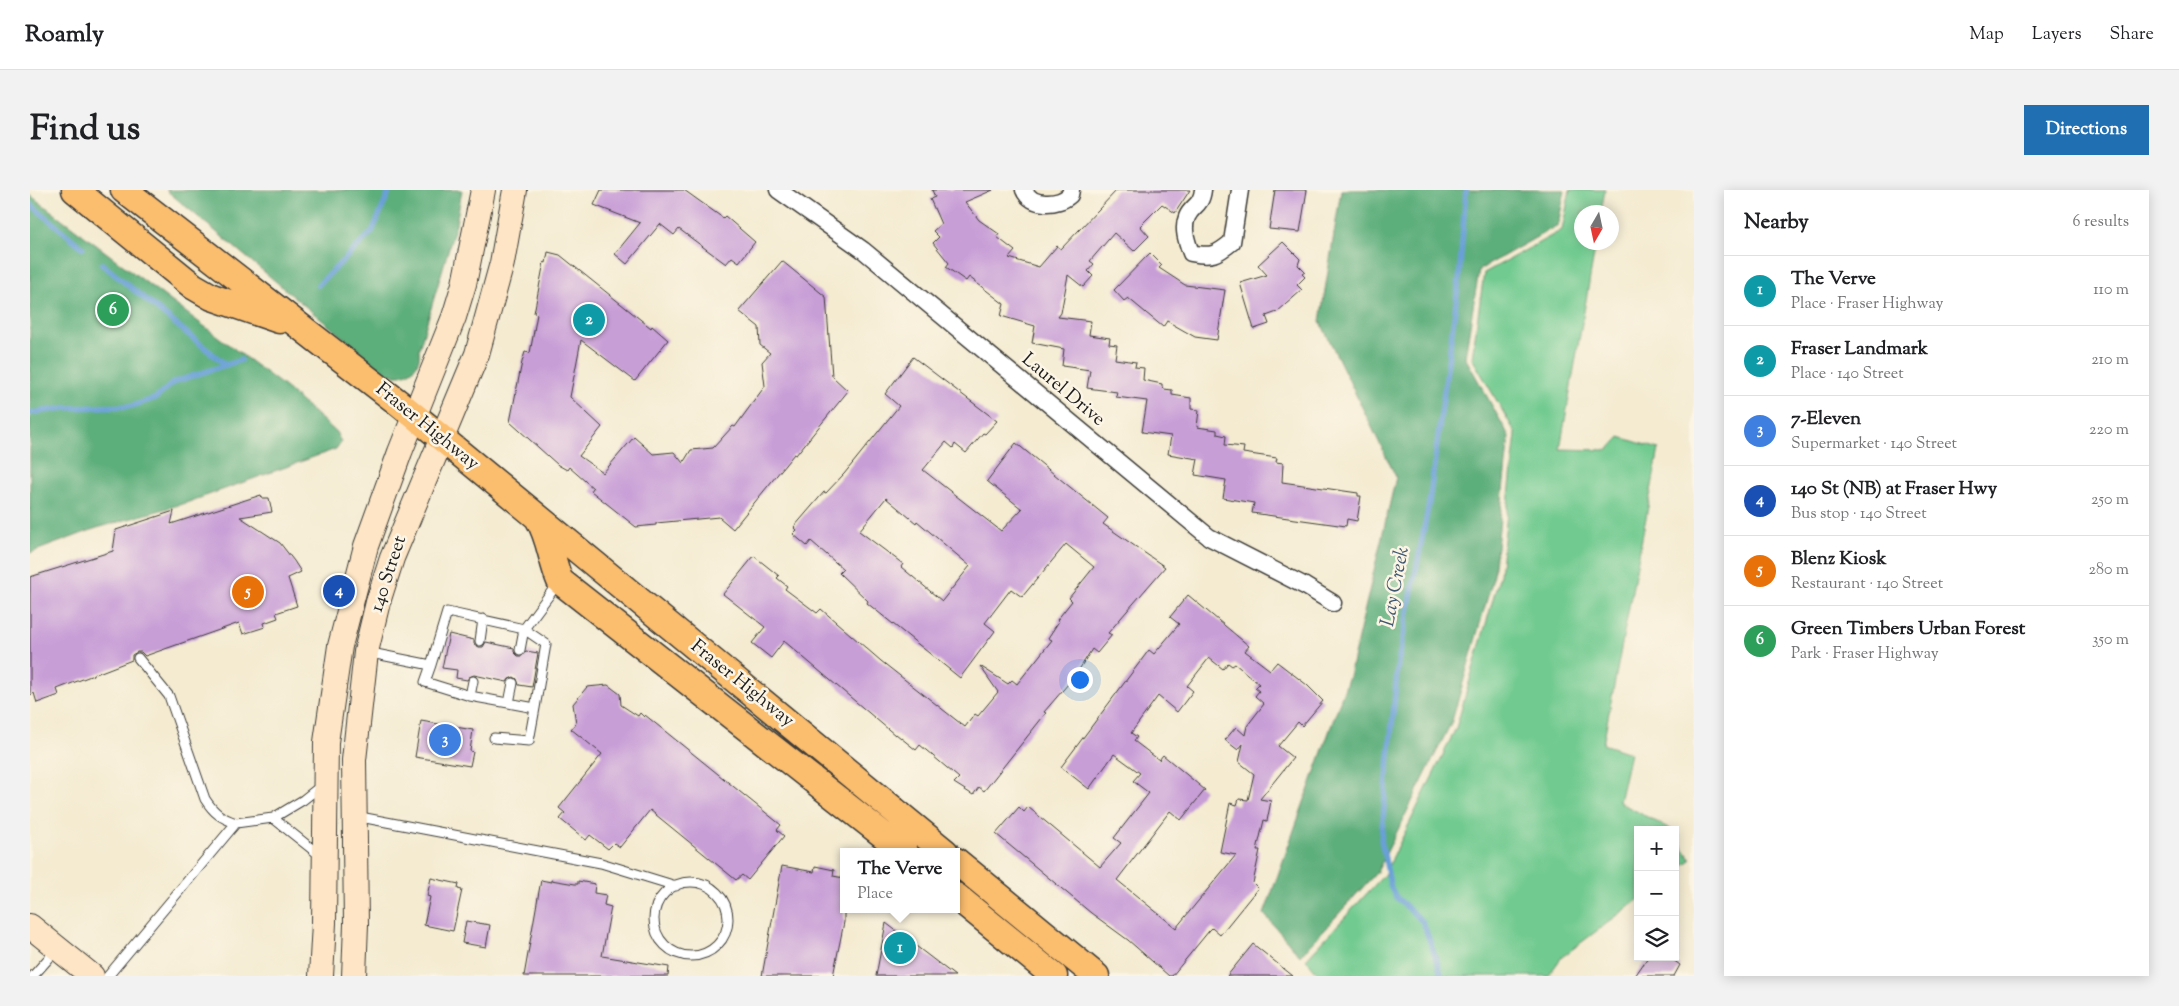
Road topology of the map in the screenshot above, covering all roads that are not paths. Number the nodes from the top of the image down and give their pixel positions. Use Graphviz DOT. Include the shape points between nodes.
graph roads {
  1 [pos="75,190"];
  2 [pos="124,190"];
  3 [pos="483,190"];
  4 [pos="515,190"];
  5 [pos="778,190"];
  6 [pos="1024,190"];
  7 [pos="1071,190"];
  8 [pos="1203,190"];
  9 [pos="1240,190"];
  10 [pos="314,338"];
  11 [pos="414,417"];
  12 [pos="441,440"];
  13 [pos="538,518"];
  14 [pos="560,581"];
  15 [pos="1333,603"];
  16 [pos="483,619"];
  17 [pos="524,629"];
  18 [pos="480,641"];
  19 [pos="520,650"];
  20 [pos="366,652"];
  21 [pos="138,658"];
  22 [pos="431,665"];
  23 [pos="473,681"];
  24 [pos="513,684"];
  25 [pos="470,696"];
  26 [pos="509,703"];
  27 [pos="535,708"];
  28 [pos="494,738"];
  29 [pos="324,783"];
  30 [pos="355,816"];
  31 [pos="273,818"];
  32 [pos="236,823"];
  33 [pos="900,848"];
  34 [pos="940,848"];
  35 [pos="324,859"];
  36 [pos="960,864"];
  37 [pos="676,886"];
  38 [pos="960,899"];
  39 [pos="30,926"];
  40 [pos="57,948"];
  41 [pos="33,976"];
  42 [pos="92,976"];
  43 [pos="108,976"];
  44 [pos="321,976"];
  45 [pos="354,976"];
  46 [pos="1054,976"];
  47 [pos="1096,976"];
  1 -- 10 [label="main road, Fraser Highway" via="193,286 212,297 288,324"];
  2 -- 10 [label="main road, Fraser Highway"];
  3 -- 11 [label="main road, 140 Street" via="454,317"];
  4 -- 12 [label="main road, 140 Street" via="491,307 477,354"];
  5 -- 15 [label="street, Laurel Drive" via="863,250 1209,537"];
  6 -- 7 [label="street" via="1039,202 1058,204 1070,195"];
  8 -- 9 [label="street" via="1202,200 1187,217 1186,237 1191,253 1208,256 1232,242"];
  10 -- 11 [label="main road, Fraser Highway"];
  11 -- 12 [label="main road, Fraser Highway"];
  11 -- 29 [label="main road, 140 Street" via="366,546 340,646 326,742"];
  12 -- 13 [label="main road, Fraser Highway"];
  12 -- 20 [label="main road, 140 Street" via="392,558"];
  13 -- 14 [label="main road, Fraser Highway" via="548,535 552,562"];
  13 -- 34 [label="main road, Fraser Highway"];
  14 -- 17 [label="lane"];
  14 -- 33 [label="main road, Fraser Highway"];
  16 -- 17 [label="lane"];
  16 -- 18 [label="lane"];
  16 -- 22 [label="lane" via="447,612"];
  17 -- 19 [label="lane"];
  17 -- 27 [label="lane" via="546,644"];
  20 -- 22 [label="lane"];
  20 -- 30 [label="main road, 140 Street" via="354,760"];
  21 -- 32 [label="lane" via="170,696 205,798 213,812"];
  22 -- 25 [label="lane" via="425,682"];
  23 -- 25 [label="lane"];
  24 -- 26 [label="lane"];
  25 -- 26 [label="lane"];
  26 -- 27 [label="lane"];
  27 -- 28 [label="lane" via="529,741"];
  29 -- 31 [label="lane"];
  29 -- 35 [label="main road, 140 Street"];
  30 -- 37 [label="lane" via="600,863"];
  30 -- 45 [label="main road, 140 Street"];
  31 -- 32 [label="lane"];
  31 -- 35 [label="lane"];
  32 -- 43 [label="lane"];
  35 -- 44 [label="main road, 140 Street"];
  36 -- 47 [label="main road"];
  37 -- 37 [label="lane" via="658,903 655,926 659,938 667,947 684,955 702,955 713,950 727,930 726,906 711,888 699,883"];
  38 -- 46 [label="main road"];
  39 -- 40 [label="main road"];
  40 -- 41 [label="lane"];
  40 -- 42 [label="main road"];
}
